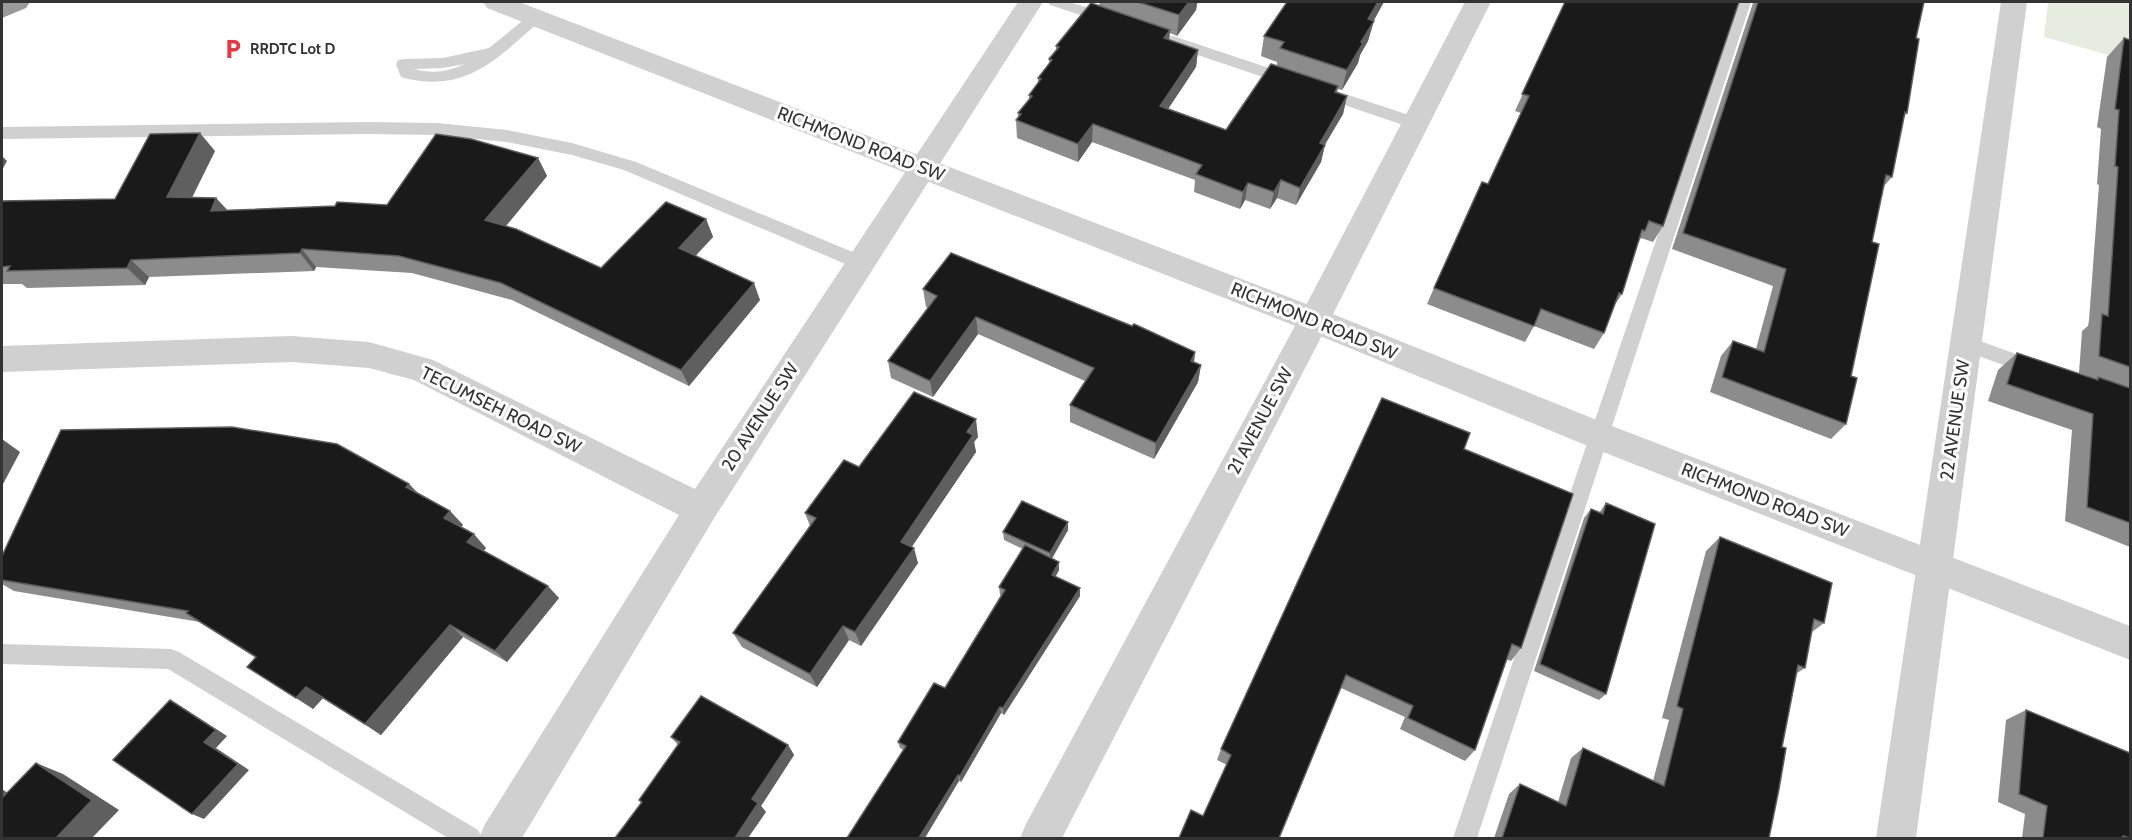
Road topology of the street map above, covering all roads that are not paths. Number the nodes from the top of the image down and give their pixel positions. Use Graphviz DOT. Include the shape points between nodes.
graph roads {
  1 [pos="17,2"];
  2 [pos="496,2"];
  3 [pos="1030,2"];
  4 [pos="1055,2"];
  5 [pos="1478,2"];
  6 [pos="1744,2"];
  7 [pos="2014,2"];
  8 [pos="2,10"];
  9 [pos="536,17"];
  10 [pos="1128,26"];
  11 [pos="1161,37"];
  12 [pos="491,53"];
  13 [pos="1415,123"];
  14 [pos="2,133"];
  15 [pos="923,168"];
  16 [pos="861,263"];
  17 [pos="1314,320"];
  18 [pos="1966,344"];
  19 [pos="2,359"];
  20 [pos="2056,375"];
  21 [pos="1600,436"];
  22 [pos="700,509"];
  23 [pos="1934,566"];
  24 [pos="2130,643"];
  25 [pos="2,654"];
  26 [pos="471,838"];
  27 [pos="499,838"];
  28 [pos="1040,838"];
  29 [pos="1465,838"];
  30 [pos="1896,838"];
  1 -- 8 [label="highway"];
  2 -- 9 [label="street, RICHMOND ROAD SW"];
  3 -- 15 [label="street, 20 AVENUE SW"];
  4 -- 10 [label="lane"];
  5 -- 13 [label="street, 21 AVENUE SW"];
  6 -- 21 [label="lane"];
  7 -- 18 [label="street, 22 AVENUE SW"];
  9 -- 12 [label="lane"];
  9 -- 15 [label="street, RICHMOND ROAD SW"];
  11 -- 13 [label="lane"];
  13 -- 17 [label="street, 21 AVENUE SW"];
  14 -- 16 [label="lane" via="368,128 507,135 630,166"];
  15 -- 16 [label="street, 20 AVENUE SW"];
  15 -- 17 [label="street, RICHMOND ROAD SW"];
  16 -- 22 [label="street, 20 AVENUE SW"];
  17 -- 21 [label="street, RICHMOND ROAD SW"];
  17 -- 28 [label="street, 21 AVENUE SW"];
  18 -- 20 [label="lane"];
  18 -- 23 [label="street, 22 AVENUE SW"];
  19 -- 22 [label="street, TECUMSEH ROAD SW" via="292,349 369,355 422,369"];
  21 -- 23 [label="street, RICHMOND ROAD SW"];
  21 -- 29 [label="lane"];
  22 -- 27 [label="street, 20 AVENUE SW"];
  23 -- 24 [label="street, RICHMOND ROAD SW"];
  23 -- 30 [label="street, 22 AVENUE SW"];
  25 -- 26 [label="lane" via="171,659"];
}
